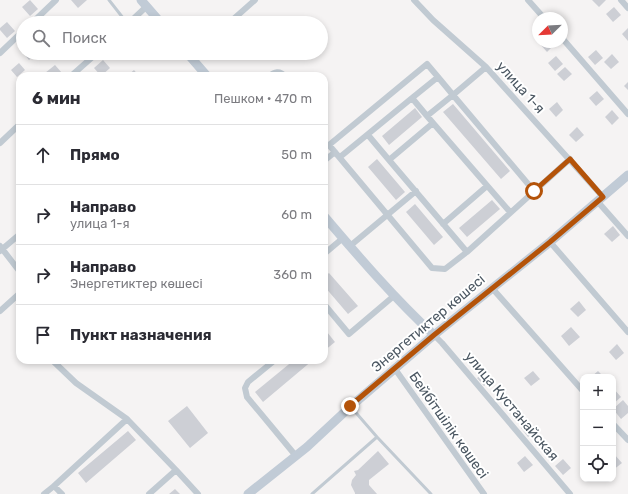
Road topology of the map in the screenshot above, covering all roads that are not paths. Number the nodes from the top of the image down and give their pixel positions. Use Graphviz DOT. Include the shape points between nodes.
graph roads {
  1 [pos="56,0"];
  2 [pos="109,0"];
  3 [pos="255,0"];
  4 [pos="414,0"];
  5 [pos="528,0"];
  6 [pos="621,0"];
  7 [pos="144,3"];
  8 [pos="628,8"];
  9 [pos="539,12"];
  10 [pos="39,16"];
  11 [pos="122,16"];
  12 [pos="134,16"];
  13 [pos="155,16"];
  14 [pos="237,16"];
  15 [pos="16,38"];
  16 [pos="568,45"];
  17 [pos="0,53"];
  18 [pos="88,60"];
  19 [pos="195,60"];
  20 [pos="486,67"];
  21 [pos="75,72"];
  22 [pos="204,72"];
  23 [pos="271,72"];
  24 [pos="284,72"];
  25 [pos="438,77"];
  26 [pos="453,94"];
  27 [pos="412,98"];
  28 [pos="628,114"];
  29 [pos="427,116"];
  30 [pos="433,123"];
  31 [pos="16,128"];
  32 [pos="368,135"];
  33 [pos="0,142"];
  34 [pos="335,152"];
  35 [pos="328,158"];
  36 [pos="340,158"];
  37 [pos="570,159"];
  38 [pos="389,160"];
  39 [pos="628,175"];
  40 [pos="487,186"];
  41 [pos="416,191"];
  42 [pos="534,191"];
  43 [pos="600,199"];
  44 [pos="510,212"];
  45 [pos="388,214"];
  46 [pos="328,221"];
  47 [pos="443,224"];
  48 [pos="628,236"];
  49 [pos="16,237"];
  50 [pos="343,238"];
  51 [pos="550,242"];
  52 [pos="350,246"];
  53 [pos="1,248"];
  54 [pos="328,251"];
  55 [pos="467,252"];
  56 [pos="16,267"];
  57 [pos="492,288"];
  58 [pos="395,295"];
  59 [pos="16,297"];
  60 [pos="328,309"];
  61 [pos="0,311"];
  62 [pos="628,332"];
  63 [pos="434,335"];
  64 [pos="56,364"];
  65 [pos="270,364"];
  66 [pos="395,369"];
  67 [pos="580,388"];
  68 [pos="350,406"];
  69 [pos="127,419"];
  70 [pos="616,427"];
  71 [pos="377,437"];
  72 [pos="628,440"];
  73 [pos="296,456"];
  74 [pos="176,470"];
  75 [pos="54,486"];
  76 [pos="253,493"];
  77 [pos="44,494"];
  78 [pos="62,494"];
  79 [pos="149,494"];
  80 [pos="198,494"];
  81 [pos="312,494"];
  82 [pos="431,494"];
  83 [pos="484,494"];
  84 [pos="570,494"];
  1 -- 10 [label="street"];
  2 -- 11 [label="lane"];
  3 -- 14 [label="street"];
  4 -- 20 [label="street, улица 1-я"];
  5 -- 9 [label="street"];
  6 -- 8 [label="street"];
  7 -- 12 [label="street"];
  7 -- 13 [label="main road"];
  15 -- 17 [label="street"];
  16 -- 28 [label="street"];
  18 -- 21 [label="street"];
  19 -- 22 [label="main road"];
  20 -- 26 [label="street"];
  20 -- 37 [label="street, улица 1-я"];
  23 -- 24 [label="lane"];
  25 -- 26 [label="street"];
  25 -- 27 [label="street"];
  25 -- 34 [label="street" via="427,64 329,145"];
  26 -- 29 [label="street"];
  26 -- 42 [label="street"];
  27 -- 29 [label="street"];
  27 -- 32 [label="street"];
  29 -- 30 [label="street"];
  30 -- 38 [label="street"];
  30 -- 40 [label="street"];
  31 -- 33 [label="street"];
  32 -- 36 [label="street"];
  32 -- 38 [label="street"];
  34 -- 35 [label="street"];
  34 -- 36 [label="street"];
  36 -- 45 [label="street"];
  37 -- 42 [label="street"];
  37 -- 43 [label="street, улица 1-я"];
  38 -- 41 [label="street"];
  39 -- 43 [label="main road, Энергетиктер көшесі"];
  40 -- 44 [label="street"];
  40 -- 47 [label="street"];
  41 -- 45 [label="street"];
  41 -- 47 [label="street"];
  42 -- 44 [label="street"];
  43 -- 48 [label="street, улица 1-я"];
  43 -- 51 [label="main road, Энергетиктер көшесі"];
  44 -- 55 [label="street"];
  45 -- 52 [label="street"];
  45 -- 55 [label="street" via="432,268 445,269"];
  46 -- 50 [label="main road"];
  47 -- 55 [label="street"];
  49 -- 53 [label="street"];
  50 -- 52 [label="main road"];
  50 -- 54 [label="street"];
  51 -- 57 [label="main road, Энергетиктер көшесі"];
  51 -- 62 [label="street"];
  52 -- 58 [label="main road"];
  53 -- 56 [label="street"];
  57 -- 63 [label="main road, Энергетиктер көшесі"];
  57 -- 67 [label="street"];
  58 -- 60 [label="street" via="349,334"];
  58 -- 63 [label="main road"];
  59 -- 61 [label="street"];
  63 -- 66 [label="main road, Энергетиктер көшесі"];
  63 -- 84 [label="street, улица Кустанайская"];
  64 -- 69 [label="street" via="76,383"];
  65 -- 73 [label="street" via="248,382 245,388 247,397"];
  66 -- 68 [label="main road, Энергетиктер көшесі"];
  66 -- 83 [label="street, Бейбітшілік көшесі"];
  68 -- 71 [label="lane"];
  68 -- 73 [label="main road, Энергетиктер көшесі"];
  69 -- 74 [label="street"];
  69 -- 75 [label="street"];
  70 -- 72 [label="street"];
  71 -- 81 [label="lane"];
  71 -- 82 [label="lane"];
  73 -- 76 [label="main road, Энергетиктер көшесі"];
  74 -- 79 [label="street"];
  74 -- 80 [label="street"];
  75 -- 77 [label="street"];
  75 -- 78 [label="street"];
}
